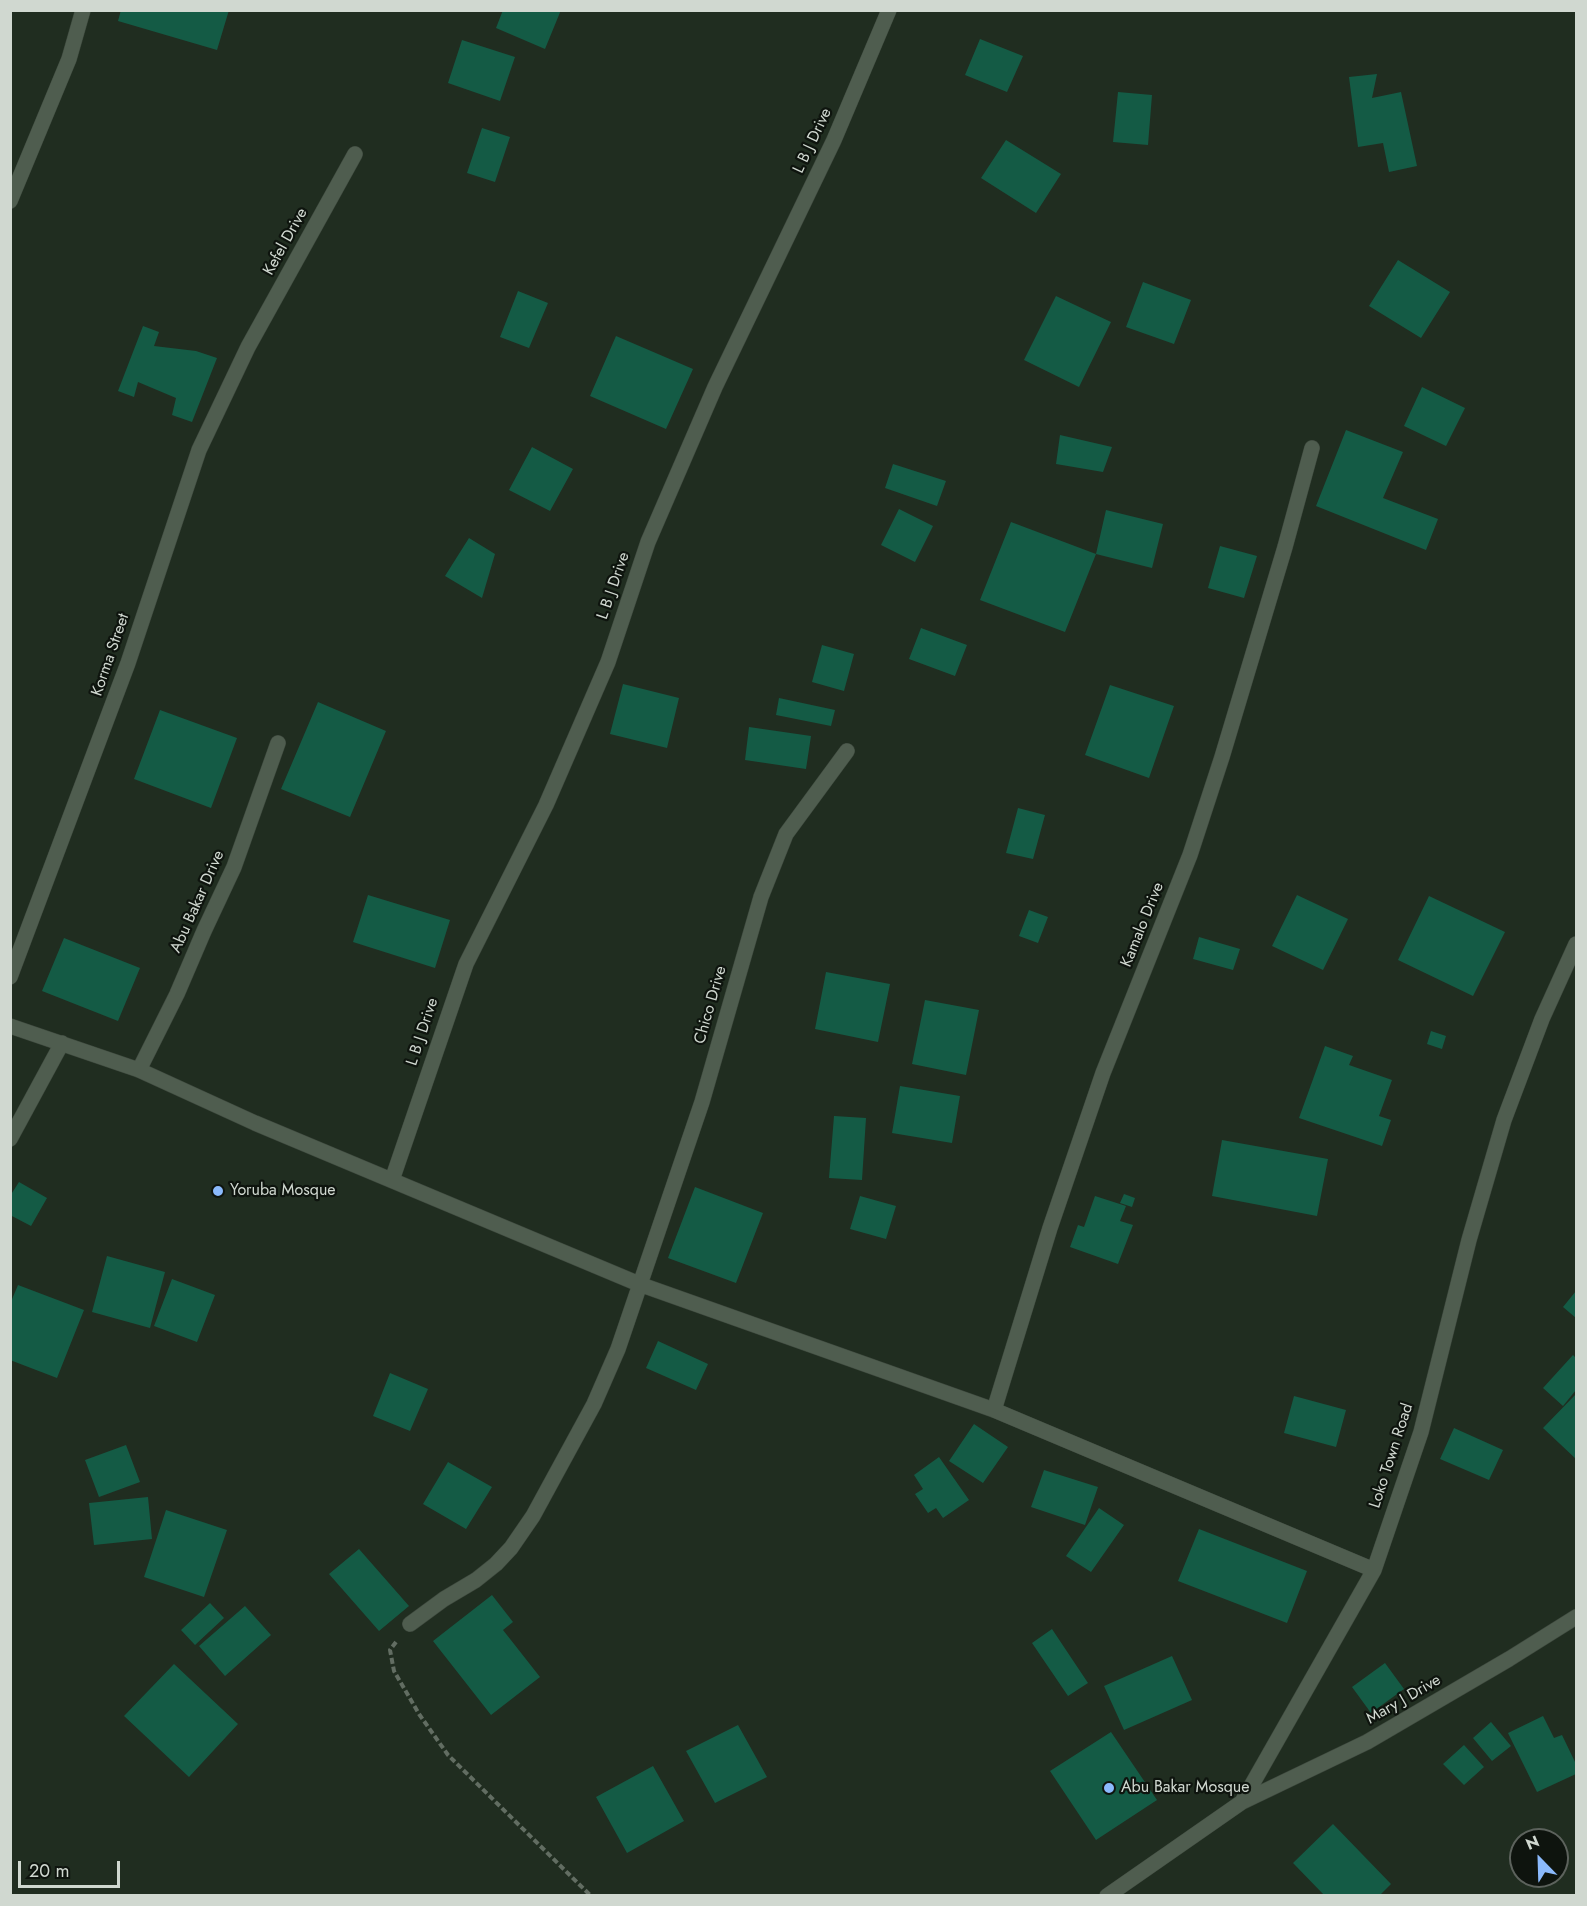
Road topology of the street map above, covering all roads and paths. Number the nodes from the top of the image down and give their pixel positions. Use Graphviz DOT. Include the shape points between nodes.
graph roads {
  1 [pos="82,10"];
  2 [pos="889,10"];
  3 [pos="355,154"];
  4 [pos="10,201"];
  5 [pos="248,347"];
  6 [pos="1312,448"];
  7 [pos="278,743"];
  8 [pos="847,751"];
  9 [pos="1576,944"];
  10 [pos="10,977"];
  11 [pos="10,1026"];
  12 [pos="62,1043"];
  13 [pos="139,1070"];
  14 [pos="10,1139"];
  15 [pos="392,1180"];
  16 [pos="639,1284"];
  17 [pos="994,1410"];
  18 [pos="1374,1570"];
  19 [pos="1576,1617"];
  20 [pos="410,1624"];
  21 [pos="1242,1802"];
  22 [pos="591,1896"];
  23 [pos="1107,1896"];
  1 -- 4 [label="street" via="69,59"];
  2 -- 15 [label="street, L B J Drive" via="834,140 715,387 648,542 608,662 546,806 466,964"];
  3 -- 5 [label="street, Kefel Drive"];
  5 -- 10 [label="street, Korma Street" via="199,450 128,663"];
  6 -- 17 [label="street, Kamalo Drive" via="1201,822 1103,1073"];
  7 -- 13 [label="street, Abu Bakar Drive" via="234,867"];
  8 -- 16 [label="street, Chico Drive" via="786,834 761,897 702,1102"];
  9 -- 18 [label="street, Loko Town Road" via="1542,1018 1504,1120 1421,1432"];
  11 -- 12 [label="street"];
  12 -- 13 [label="street"];
  12 -- 14 [label="street"];
  13 -- 15 [label="street"];
  15 -- 16 [label="street"];
  16 -- 17 [label="street"];
  16 -- 20 [label="street, Chico Drive" via="618,1349 594,1404 533,1516 496,1564"];
  17 -- 18 [label="street"];
  18 -- 21 [label="street, Loko Town Road"];
  19 -- 21 [label="street, Mary J Drive" via="1367,1742"];
  20 -- 22 [label="path" via="390,1650 394,1671 419,1714 448,1755"];
  21 -- 23 [label="street, Loko Town Road"];
}
